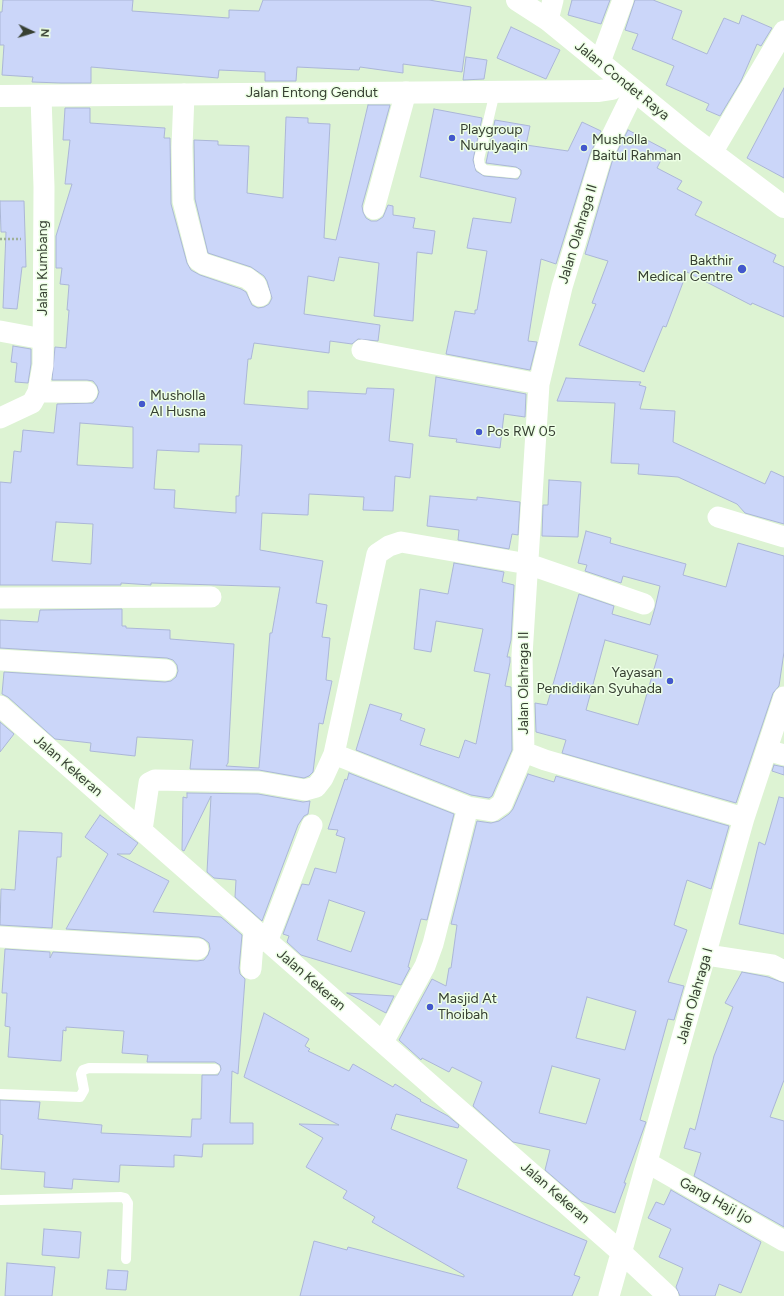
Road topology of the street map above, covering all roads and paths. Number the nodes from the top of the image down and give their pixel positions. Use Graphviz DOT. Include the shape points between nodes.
graph roads {
  1 [pos="517,0"];
  2 [pos="623,0"];
  3 [pos="550,10"];
  4 [pos="784,31"];
  5 [pos="600,62"];
  6 [pos="628,86"];
  7 [pos="406,92"];
  8 [pos="495,92"];
  9 [pos="184,94"];
  10 [pos="0,96"];
  11 [pos="41,96"];
  12 [pos="712,153"];
  13 [pos="514,173"];
  14 [pos="784,207"];
  15 [pos="374,209"];
  16 [pos="260,296"];
  17 [pos="0,331"];
  18 [pos="43,339"];
  19 [pos="362,350"];
  20 [pos="539,384"];
  21 [pos="38,392"];
  22 [pos="87,392"];
  23 [pos="0,418"];
  24 [pos="718,517"];
  25 [pos="784,537"];
  26 [pos="528,564"];
  27 [pos="0,598"];
  28 [pos="211,598"];
  29 [pos="644,604"];
  30 [pos="0,660"];
  31 [pos="166,670"];
  32 [pos="784,697"];
  33 [pos="0,706"];
  34 [pos="524,752"];
  35 [pos="775,752"];
  36 [pos="334,754"];
  37 [pos="468,806"];
  38 [pos="744,818"];
  39 [pos="312,825"];
  40 [pos="142,830"];
  41 [pos="260,936"];
  42 [pos="0,937"];
  43 [pos="198,949"];
  44 [pos="707,955"];
  45 [pos="251,969"];
  46 [pos="784,971"];
  47 [pos="383,1042"];
  48 [pos="215,1069"];
  49 [pos="0,1094"];
  50 [pos="648,1162"];
  51 [pos="0,1200"];
  52 [pos="784,1241"];
  53 [pos="622,1253"];
  54 [pos="126,1259"];
  55 [pos="610,1296"];
  56 [pos="668,1296"];
  1 -- 3 [label="street, Jalan Condet Raya"];
  2 -- 5 [label="street"];
  3 -- 5 [label="street, Jalan Condet Raya"];
  4 -- 12 [label="street"];
  5 -- 6 [label="street, Jalan Condet Raya"];
  6 -- 8 [label="street, Jalan Entong Gendut" via="599,91"];
  6 -- 12 [label="street, Jalan Condet Raya"];
  6 -- 20 [label="street, Jalan Olahraga II" via="601,158 562,287"];
  7 -- 8 [label="street, Jalan Entong Gendut"];
  7 -- 9 [label="street, Jalan Entong Gendut"];
  7 -- 15 [label="street"];
  8 -- 13 [label="lane" via="479,159 480,166 485,170"];
  9 -- 11 [label="street, Jalan Entong Gendut"];
  9 -- 16 [label="street" via="183,201 198,260 247,278 256,285"];
  10 -- 11 [label="street, Jalan Entong Gendut"];
  11 -- 18 [label="street, Jalan Kumbang" via="44,187"];
  12 -- 14 [label="street, Jalan Condet Raya"];
  17 -- 18 [label="street"];
  18 -- 21 [label="street, Jalan Kumbang" via="43,365"];
  19 -- 20 [label="street"];
  20 -- 26 [label="street, Jalan Olahraga II"];
  21 -- 22 [label="street"];
  21 -- 23 [label="street" via="32,403"];
  24 -- 25 [label="street"];
  26 -- 29 [label="street"];
  26 -- 34 [label="street, Jalan Olahraga II" via="522,655"];
  26 -- 36 [label="street" via="401,542 388,546 377,554"];
  27 -- 28 [label="street"];
  30 -- 31 [label="street"];
  32 -- 35 [label="street, Jalan Olahraga I"];
  33 -- 40 [label="street, Jalan Kekeran"];
  34 -- 37 [label="street" via="502,804 492,811"];
  34 -- 38 [label="street, Jalan Olahraga II"];
  35 -- 38 [label="street, Jalan Olahraga I"];
  36 -- 37 [label="street"];
  36 -- 40 [label="street" via="316,788 305,790 259,782 155,780 149,783"];
  37 -- 47 [label="street" via="433,944"];
  38 -- 44 [label="street, Jalan Olahraga I"];
  39 -- 41 [label="street"];
  40 -- 41 [label="street, Jalan Kekeran"];
  41 -- 45 [label="street"];
  41 -- 47 [label="street, Jalan Kekeran"];
  42 -- 43 [label="street"];
  44 -- 46 [label="street" via="772,965"];
  44 -- 50 [label="street, Jalan Olahraga I"];
  47 -- 53 [label="street, Jalan Kekeran"];
  48 -- 49 [label="lane" via="89,1068 83,1070 84,1090 80,1097"];
  50 -- 52 [label="street, Gang Haji Ijo"];
  50 -- 53 [label="street, Jalan Olahraga I"];
  51 -- 54 [label="lane" via="125,1198 128,1203"];
  53 -- 55 [label="street, Jalan Olahraga I"];
  53 -- 56 [label="street, Jalan Kekeran"];
}
